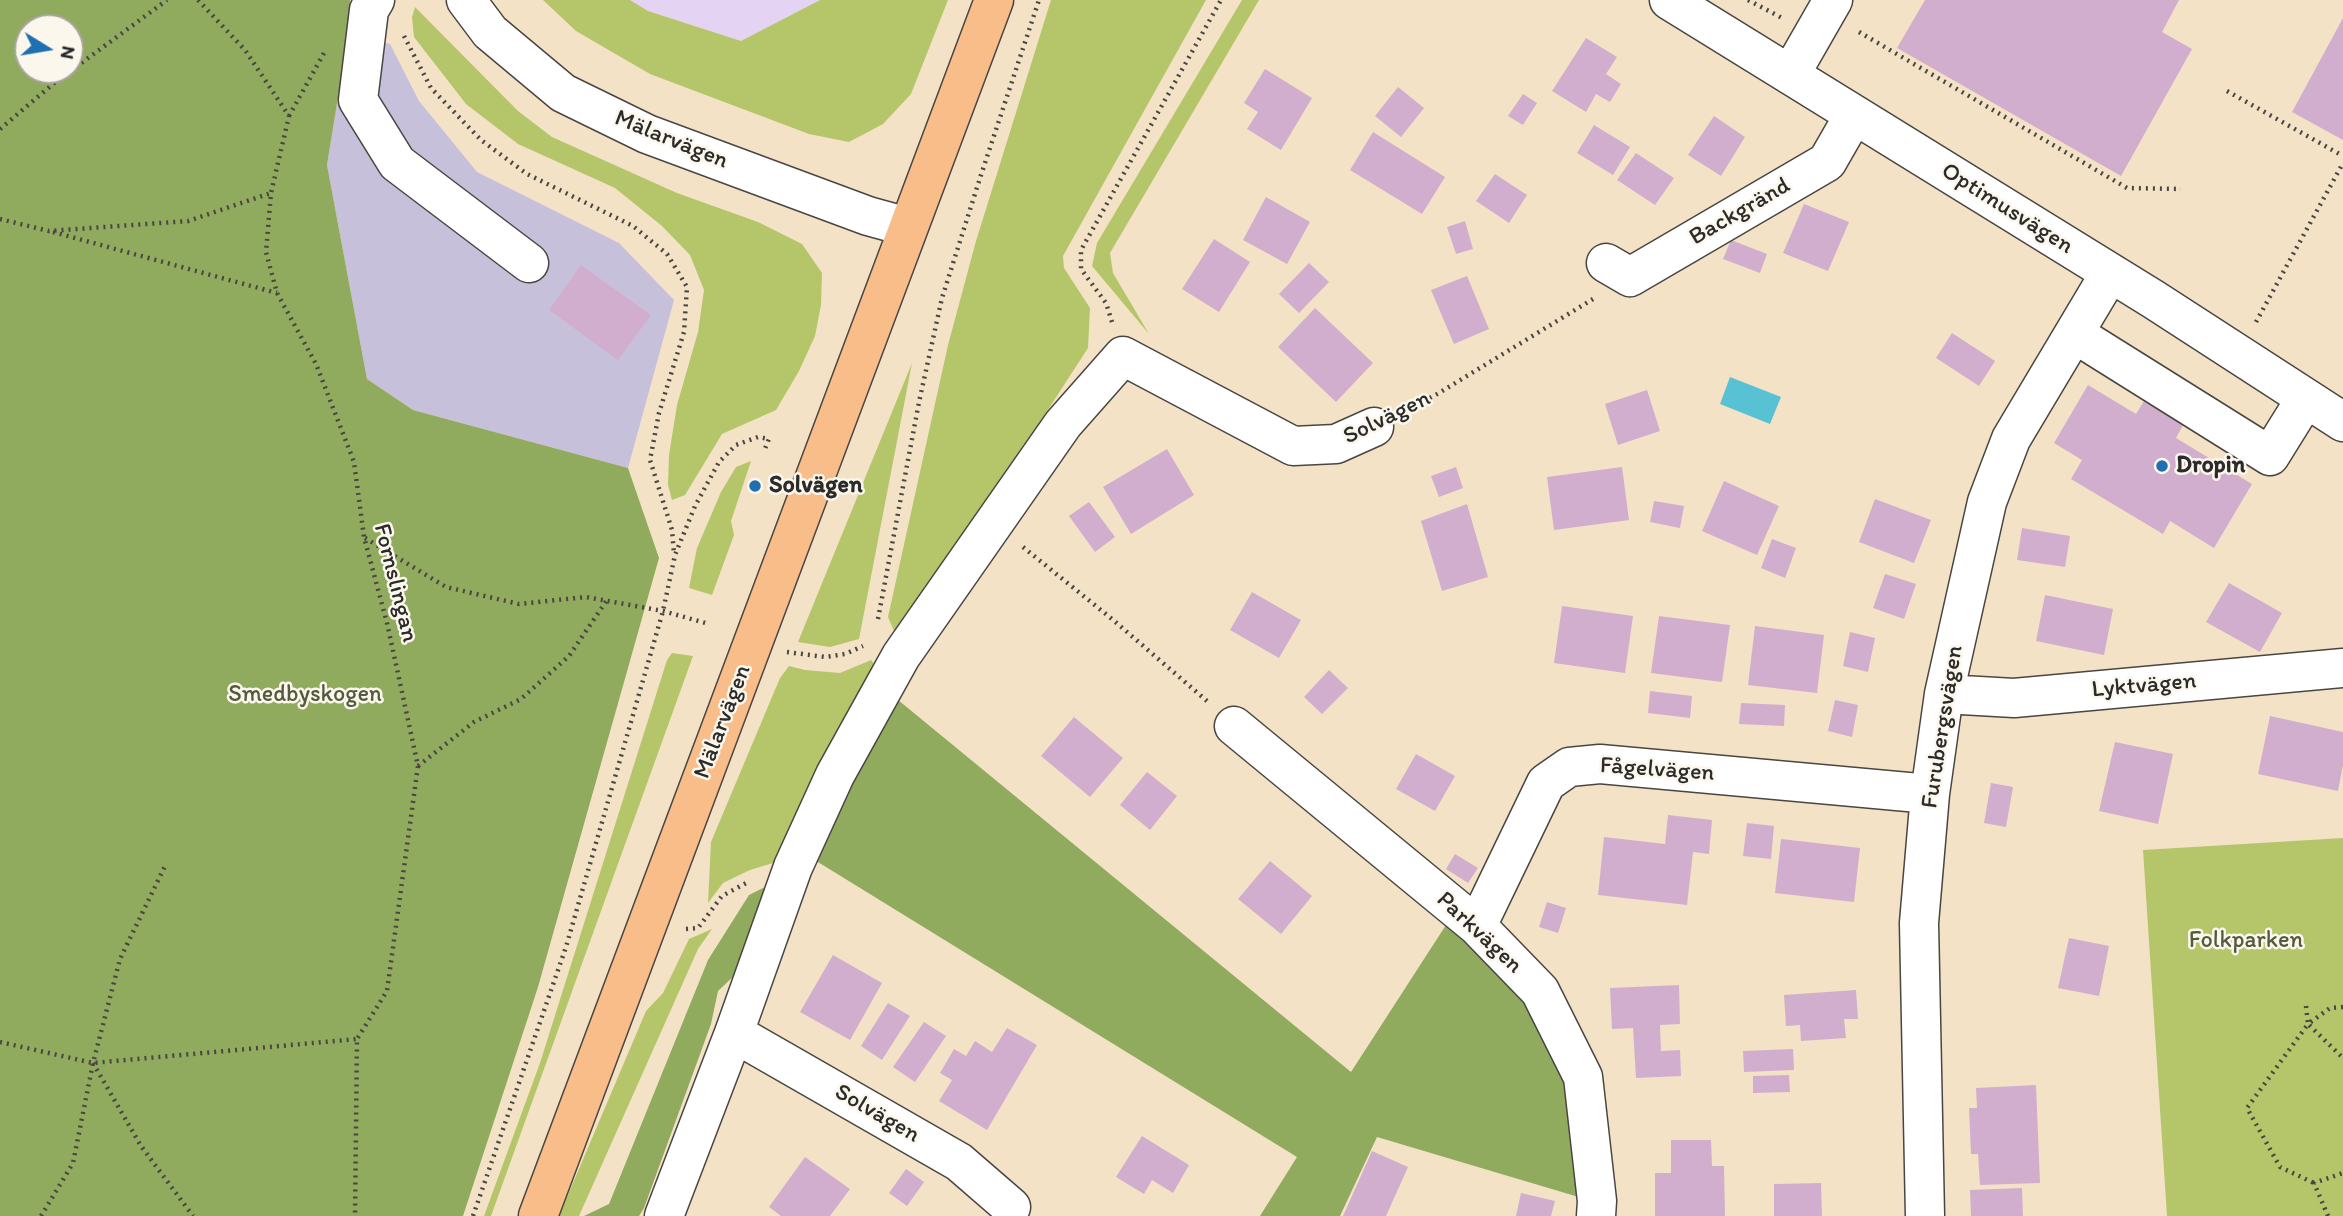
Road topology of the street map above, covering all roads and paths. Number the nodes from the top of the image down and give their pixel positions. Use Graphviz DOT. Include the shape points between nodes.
graph roads {
  1 [pos="167,0"];
  2 [pos="198,0"];
  3 [pos="466,0"];
  4 [pos="994,0"];
  5 [pos="1039,0"];
  6 [pos="1221,0"];
  7 [pos="1669,0"];
  8 [pos="1833,0"];
  9 [pos="386,13"];
  10 [pos="1856,30"];
  11 [pos="1790,75"];
  12 [pos="2227,91"];
  13 [pos="1854,115"];
  14 [pos="0,129"];
  15 [pos="2343,156"];
  16 [pos="2343,163"];
  17 [pos="2181,189"];
  18 [pos="271,193"];
  19 [pos="0,219"];
  20 [pos="908,228"];
  21 [pos="49,231"];
  22 [pos="529,263"];
  23 [pos="1618,270"];
  24 [pos="2110,273"];
  25 [pos="277,293"];
  26 [pos="2254,325"];
  27 [pos="2075,334"];
  28 [pos="1123,356"];
  29 [pos="2306,398"];
  30 [pos="2343,422"];
  31 [pos="1374,427"];
  32 [pos="764,451"];
  33 [pos="992,523"];
  34 [pos="364,537"];
  35 [pos="675,555"];
  36 [pos="607,600"];
  37 [pos="663,611"];
  38 [pos="709,624"];
  39 [pos="876,628"];
  40 [pos="874,641"];
  41 [pos="786,652"];
  42 [pos="2343,668"];
  43 [pos="1944,694"];
  44 [pos="1234,726"];
  45 [pos="418,766"];
  46 [pos="1930,794"];
  47 [pos="166,864"];
  48 [pos="793,867"];
  49 [pos="1477,926"];
  50 [pos="681,929"];
  51 [pos="2306,1006"];
  52 [pos="2343,1007"];
  53 [pos="2308,1024"];
  54 [pos="734,1033"];
  55 [pos="357,1039"];
  56 [pos="0,1042"];
  57 [pos="2343,1058"];
  58 [pos="93,1063"];
  59 [pos="2343,1173"];
  60 [pos="2314,1183"];
  61 [pos="1011,1207"];
  62 [pos="41,1216"];
  63 [pos="193,1216"];
  64 [pos="355,1216"];
  65 [pos="473,1216"];
  66 [pos="538,1216"];
  67 [pos="664,1216"];
  68 [pos="1596,1216"];
  69 [pos="1925,1216"];
  70 [pos="2328,1216"];
  1 -- 14 [label="path"];
  2 -- 18 [label="path, Fornslingan" via="245,50 289,116"];
  3 -- 20 [label="street, Mälarvägen" via="490,33 563,93 648,134"];
  4 -- 20 [label="main road, Mälarvägen"];
  5 -- 39 [label="path" via="942,298"];
  6 -- 28 [label="path" via="1081,250 1081,269 1106,303"];
  7 -- 11 [label="street, Optimusvägen"];
  8 -- 11 [label="street"];
  9 -- 22 [label="street" via="369,10 358,100 397,163"];
  9 -- 35 [label="path" via="431,88 481,140 527,174 633,226 667,254 687,287 684,332 650,460"];
  10 -- 17 [label="path" via="2127,188"];
  11 -- 13 [label="street, Optimusvägen"];
  12 -- 15 [label="path"];
  13 -- 23 [label="street, Backgränd" via="1828,162"];
  13 -- 24 [label="street, Optimusvägen"];
  16 -- 26 [label="path"];
  18 -- 21 [label="path" via="188,221"];
  18 -- 25 [label="path, Fornslingan" via="265,252"];
  19 -- 21 [label="path"];
  20 -- 66 [label="main road, Mälarvägen"];
  21 -- 25 [label="path"];
  23 -- 31 [label="path, Solvägen" via="1439,393"];
  24 -- 27 [label="street, Furubergsvägen"];
  24 -- 29 [label="street, Optimusvägen"];
  25 -- 34 [label="path, Fornslingan" via="316,364 354,462"];
  27 -- 29 [label="street" via="2270,456"];
  27 -- 43 [label="street, Furubergsvägen" via="2011,439 1987,502"];
  28 -- 31 [label="street, Solvägen" via="1293,446 1336,444"];
  28 -- 33 [label="street" via="1063,424"];
  29 -- 30 [label="street, Optimusvägen"];
  32 -- 35 [label="path" via="769,439 758,437 736,445 719,462"];
  33 -- 44 [label="path" via="1112,619"];
  33 -- 48 [label="street" via="901,656 835,775"];
  34 -- 36 [label="path" via="446,587 519,604 586,597"];
  34 -- 45 [label="path, Fornslingan"];
  35 -- 37 [label="path"];
  36 -- 37 [label="path"];
  36 -- 45 [label="path" via="569,656 521,699 474,722"];
  37 -- 38 [label="path"];
  37 -- 65 [label="path" via="566,947"];
  40 -- 41 [label="path" via="825,657"];
  42 -- 43 [label="street, Lyktvägen" via="2014,698"];
  43 -- 46 [label="street, Furubergsvägen"];
  44 -- 49 [label="street, Parkvägen"];
  45 -- 55 [label="path, Fornslingan" via="387,991"];
  46 -- 49 [label="street, Fågelvägen" via="1600,764 1569,767 1546,783"];
  46 -- 69 [label="street, Furubergsvägen" via="1919,923"];
  47 -- 58 [label="path" via="120,959"];
  48 -- 50 [label="path" via="740,885 722,896 698,928"];
  48 -- 54 [label="street"];
  49 -- 68 [label="street, Parkvägen" via="1540,992 1583,1077"];
  51 -- 53 [label="path"];
  52 -- 53 [label="path" via="2330,1008"];
  53 -- 57 [label="path"];
  53 -- 60 [label="path" via="2247,1108 2280,1167"];
  54 -- 61 [label="street, Solvägen" via="959,1162"];
  54 -- 67 [label="street"];
  55 -- 58 [label="path"];
  55 -- 64 [label="path"];
  56 -- 58 [label="path"];
  58 -- 62 [label="path" via="73,1163"];
  58 -- 63 [label="path" via="141,1146"];
  59 -- 60 [label="path"];
  60 -- 70 [label="path"];
}
